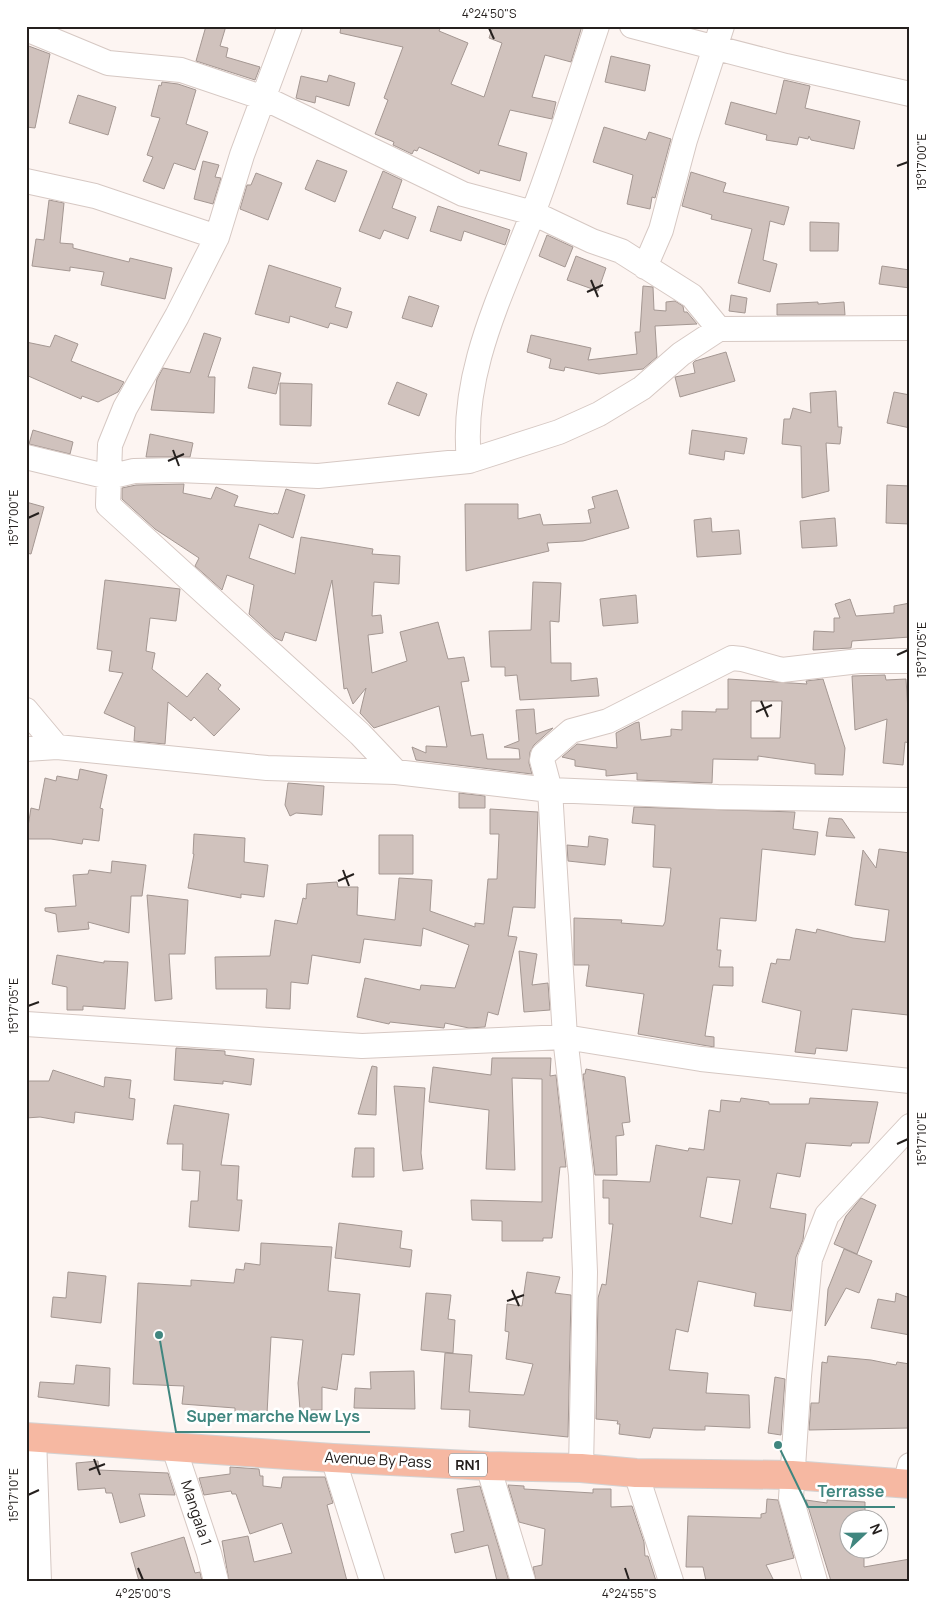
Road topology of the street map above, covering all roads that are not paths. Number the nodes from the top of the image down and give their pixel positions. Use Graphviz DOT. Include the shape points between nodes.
graph roads {
  1 [pos="290,26"];
  2 [pos="597,26"];
  3 [pos="632,26"];
  4 [pos="722,26"];
  5 [pos="26,29"];
  6 [pos="715,49"];
  7 [pos="910,94"];
  8 [pos="264,98"];
  9 [pos="26,181"];
  10 [pos="533,213"];
  11 [pos="217,237"];
  12 [pos="646,267"];
  13 [pos="910,328"];
  14 [pos="719,329"];
  15 [pos="26,457"];
  16 [pos="469,461"];
  17 [pos="109,477"];
  18 [pos="910,662"];
  19 [pos="26,710"];
  20 [pos="57,747"];
  21 [pos="26,749"];
  22 [pos="396,772"];
  23 [pos="550,790"];
  24 [pos="910,800"];
  25 [pos="26,1024"];
  26 [pos="565,1037"];
  27 [pos="910,1081"];
  28 [pos="910,1126"];
  29 [pos="30,1437"];
  30 [pos="173,1446"];
  31 [pos="333,1458"];
  32 [pos="488,1466"];
  33 [pos="581,1468"];
  34 [pos="636,1473"];
  35 [pos="792,1476"];
  36 [pos="908,1478"];
  37 [pos="39,1581"];
  38 [pos="216,1581"];
  39 [pos="372,1581"];
  40 [pos="523,1581"];
  41 [pos="671,1581"];
  42 [pos="815,1581"];
  1 -- 8 [label="street"];
  2 -- 10 [label="street"];
  3 -- 6 [label="street"];
  4 -- 6 [label="street"];
  5 -- 8 [label="street" via="108,63 181,70"];
  6 -- 7 [label="street"];
  6 -- 12 [label="street" via="685,140 661,230"];
  8 -- 10 [label="street" via="463,194"];
  8 -- 11 [label="street" via="242,155"];
  9 -- 11 [label="street" via="95,196"];
  10 -- 12 [label="street" via="621,251"];
  10 -- 16 [label="street" via="478,354 468,408"];
  11 -- 17 [label="street" via="125,408 110,444"];
  12 -- 14 [label="street" via="692,296"];
  13 -- 14 [label="street"];
  14 -- 16 [label="street" via="681,354 642,388 599,414 559,432"];
  15 -- 17 [label="street"];
  16 -- 17 [label="street" via="318,476 178,470 134,471"];
  17 -- 22 [label="street" via="108,505 360,734"];
  18 -- 23 [label="street" via="859,660 782,670 732,658 608,721 571,730 543,755"];
  19 -- 20 [label="street"];
  20 -- 21 [label="street"];
  20 -- 22 [label="street" via="267,768"];
  22 -- 23 [label="street"];
  23 -- 24 [label="street"];
  23 -- 26 [label="street"];
  25 -- 26 [label="street" via="362,1046"];
  26 -- 27 [label="street" via="701,1059"];
  26 -- 33 [label="street" via="580,1175 586,1272"];
  28 -- 35 [label="street" via="827,1215 810,1260"];
  29 -- 30 [label="highway, Avenue By Pass / RN1"];
  29 -- 37 [label="street"];
  30 -- 31 [label="highway, Avenue By Pass / RN1"];
  30 -- 38 [label="street, Mangala 1"];
  31 -- 32 [label="highway, Avenue By Pass / RN1"];
  31 -- 39 [label="street"];
  32 -- 33 [label="highway, Avenue By Pass / RN1"];
  32 -- 40 [label="street"];
  33 -- 34 [label="highway, Avenue By Pass / RN1"];
  34 -- 35 [label="highway, Avenue By Pass / RN1"];
  34 -- 41 [label="street"];
  35 -- 36 [label="highway, Avenue By Pass / RN1"];
  35 -- 42 [label="street" via="793,1506"];
}
